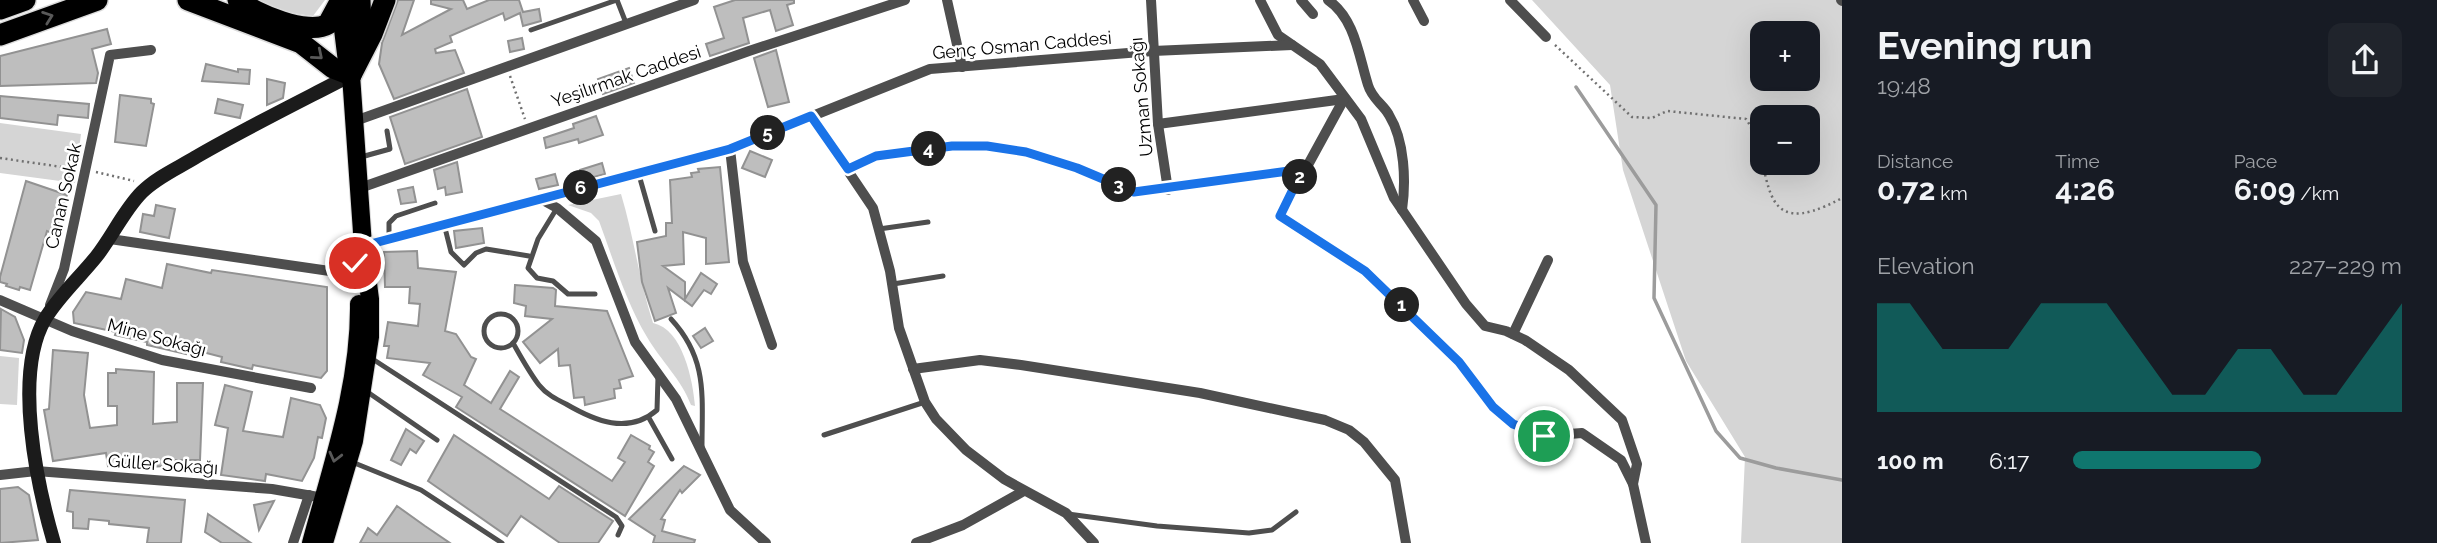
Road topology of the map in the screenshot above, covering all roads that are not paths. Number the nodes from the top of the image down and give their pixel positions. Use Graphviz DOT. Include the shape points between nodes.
graph roads {
  1 [pos="25,0"];
  2 [pos="97,0"];
  3 [pos="188,0"];
  4 [pos="238,0"];
  5 [pos="341,0"];
  6 [pos="360,0"];
  7 [pos="385,0"];
  8 [pos="617,0"];
  9 [pos="691,0"];
  10 [pos="905,0"];
  11 [pos="947,0"];
  12 [pos="1151,0"];
  13 [pos="1260,0"];
  14 [pos="1301,0"];
  15 [pos="1328,0"];
  16 [pos="1413,0"];
  17 [pos="1510,0"];
  18 [pos="0,9"];
  19 [pos="1313,14"];
  20 [pos="1424,21"];
  21 [pos="627,26"];
  22 [pos="531,30"];
  23 [pos="0,35"];
  24 [pos="1546,37"];
  25 [pos="1292,45"];
  26 [pos="151,50"];
  27 [pos="1153,51"];
  28 [pos="962,67"];
  29 [pos="351,75"];
  30 [pos="1344,99"];
  31 [pos="811,116"];
  32 [pos="355,121"];
  33 [pos="1158,124"];
  34 [pos="387,131"];
  35 [pos="730,149"];
  36 [pos="358,158"];
  37 [pos="848,169"];
  38 [pos="1303,169"];
  39 [pos="639,175"];
  40 [pos="360,188"];
  41 [pos="1168,190"];
  42 [pos="539,198"];
  43 [pos="435,203"];
  44 [pos="558,208"];
  45 [pos="1402,210"];
  46 [pos="928,222"];
  47 [pos="444,224"];
  48 [pos="879,229"];
  49 [pos="655,232"];
  50 [pos="110,239"];
  51 [pos="389,240"];
  52 [pos="363,246"];
  53 [pos="529,256"];
  54 [pos="1548,260"];
  55 [pos="357,275"];
  56 [pos="943,276"];
  57 [pos="893,284"];
  58 [pos="594,294"];
  59 [pos="0,300"];
  60 [pos="46,318"];
  61 [pos="671,319"];
  62 [pos="1513,334"];
  63 [pos="513,343"];
  64 [pos="772,345"];
  65 [pos="368,356"];
  66 [pos="913,369"];
  67 [pos="658,370"];
  68 [pos="311,388"];
  69 [pos="363,389"];
  70 [pos="925,402"];
  71 [pos="649,418"];
  72 [pos="824,435"];
  73 [pos="437,440"];
  74 [pos="702,455"];
  75 [pos="671,459"];
  76 [pos="349,461"];
  77 [pos="36,471"];
  78 [pos="0,475"];
  79 [pos="1633,484"];
  80 [pos="1024,491"];
  81 [pos="323,498"];
  82 [pos="1296,512"];
  83 [pos="1066,513"];
  84 [pos="618,535"];
  85 [pos="54,543"];
  86 [pos="293,543"];
  87 [pos="311,543"];
  88 [pos="324,543"];
  89 [pos="502,543"];
  90 [pos="765,543"];
  91 [pos="916,543"];
  92 [pos="1094,543"];
  93 [pos="1406,543"];
  94 [pos="1646,543"];
  1 -- 18 [label="highway"];
  23 -- 2 [label="highway, one-way"];
  3 -- 29 [label="highway, one-way" via="301,43 333,68"];
  4 -- 5 [label="highway" via="271,17 312,29 328,24"];
  5 -- 29 [label="highway"];
  6 -- 29 [label="highway" via="361,31"];
  7 -- 29 [label="highway"];
  8 -- 21 [label="lane"];
  8 -- 22 [label="lane"];
  9 -- 21 [label="street"];
  10 -- 40 [label="street, Yeşilırmak Caddesi"];
  11 -- 28 [label="street"];
  12 -- 27 [label="street, Uzman Sokağı"];
  13 -- 25 [label="street" via="1278,35"];
  14 -- 19 [label="street"];
  15 -- 45 [label="street" via="1338,6 1377,103 1389,115 1402,163"];
  16 -- 20 [label="street"];
  17 -- 24 [label="street"];
  21 -- 32 [label="street"];
  25 -- 27 [label="street, Genç Osman Caddesi"];
  25 -- 30 [label="street" via="1320,64"];
  26 -- 60 [label="street, Canan Sokak" via="110,55 64,269"];
  27 -- 28 [label="street, Genç Osman Caddesi"];
  27 -- 33 [label="street, Uzman Sokağı"];
  28 -- 31 [label="street, Genç Osman Caddesi" via="930,69"];
  29 -- 32 [label="main road"];
  29 -- 50 [label="main road" via="161,177 141,192"];
  30 -- 33 [label="street"];
  30 -- 38 [label="street"];
  30 -- 45 [label="street" via="1361,119"];
  31 -- 35 [label="street, Genç Osman Caddesi"];
  31 -- 37 [label="street"];
  32 -- 36 [label="main road"];
  33 -- 41 [label="street, Uzman Sokağı"];
  34 -- 36 [label="lane" via="390,149"];
  35 -- 39 [label="street, Genç Osman Caddesi"];
  35 -- 64 [label="street" via="743,262"];
  36 -- 40 [label="main road"];
  37 -- 41 [label="street" via="876,156 987,146 1026,152 1134,192"];
  37 -- 48 [label="street" via="873,208"];
  38 -- 41 [label="street"];
  38 -- 79 [label="street" via="1280,216 1365,271 1459,362 1493,407 1513,424 1544,436 1582,433 1621,460"];
  39 -- 42 [label="street, Genç Osman Caddesi"];
  39 -- 49 [label="lane"];
  40 -- 52 [label="main road"];
  42 -- 44 [label="street"];
  42 -- 47 [label="street, Genç Osman Caddesi"];
  43 -- 51 [label="lane" via="391,220"];
  44 -- 53 [label="lane"];
  44 -- 67 [label="street" via="596,241 635,342"];
  45 -- 62 [label="street" via="1485,326"];
  46 -- 48 [label="lane"];
  47 -- 51 [label="street, Genç Osman Caddesi"];
  47 -- 53 [label="lane" via="451,252 464,265 486,249"];
  48 -- 57 [label="street"];
  50 -- 55 [label="street"];
  50 -- 60 [label="main road"];
  51 -- 52 [label="street, Genç Osman Caddesi"];
  52 -- 55 [label="main road" via="355,263"];
  52 -- 65 [label="main road" via="370,299"];
  53 -- 58 [label="lane" via="528,268 537,278 553,281 568,294"];
  54 -- 62 [label="street"];
  55 -- 81 [label="main road, one-way" via="356,352"];
  56 -- 57 [label="lane"];
  57 -- 66 [label="street" via="899,328"];
  59 -- 60 [label="street, Mine Sokağı"];
  60 -- 68 [label="street, Mine Sokağı" via="162,360"];
  60 -- 77 [label="main road" via="31,374"];
  61 -- 74 [label="lane" via="688,338 700,372"];
  62 -- 79 [label="street" via="1569,370 1622,420 1637,464"];
  63 -- 63 [label="lane" via="518,332 515,321 500,314 490,318 484,333 488,342 503,348"];
  63 -- 71 [label="lane" via="540,387 589,417 616,424"];
  65 -- 69 [label="main road"];
  65 -- 84 [label="lane" via="616,517 622,526"];
  66 -- 70 [label="street"];
  66 -- 93 [label="street" via="979,360 1007,363 1187,390 1325,420 1364,442 1395,480"];
  67 -- 71 [label="lane" via="659,402"];
  67 -- 74 [label="street"];
  69 -- 73 [label="lane"];
  69 -- 76 [label="main road"];
  70 -- 72 [label="lane"];
  70 -- 80 [label="street" via="966,450"];
  71 -- 75 [label="lane"];
  74 -- 90 [label="street" via="730,510"];
  76 -- 81 [label="main road"];
  76 -- 89 [label="lane" via="421,490"];
  77 -- 78 [label="street, Güller Sokağı"];
  77 -- 81 [label="street, Güller Sokağı"];
  77 -- 85 [label="main road"];
  79 -- 94 [label="street"];
  80 -- 83 [label="street"];
  80 -- 91 [label="street" via="963,525"];
  81 -- 86 [label="street"];
  81 -- 87 [label="main road"];
  81 -- 88 [label="main road"];
  82 -- 83 [label="lane" via="1272,530 1249,533"];
  83 -- 92 [label="street"];
}
